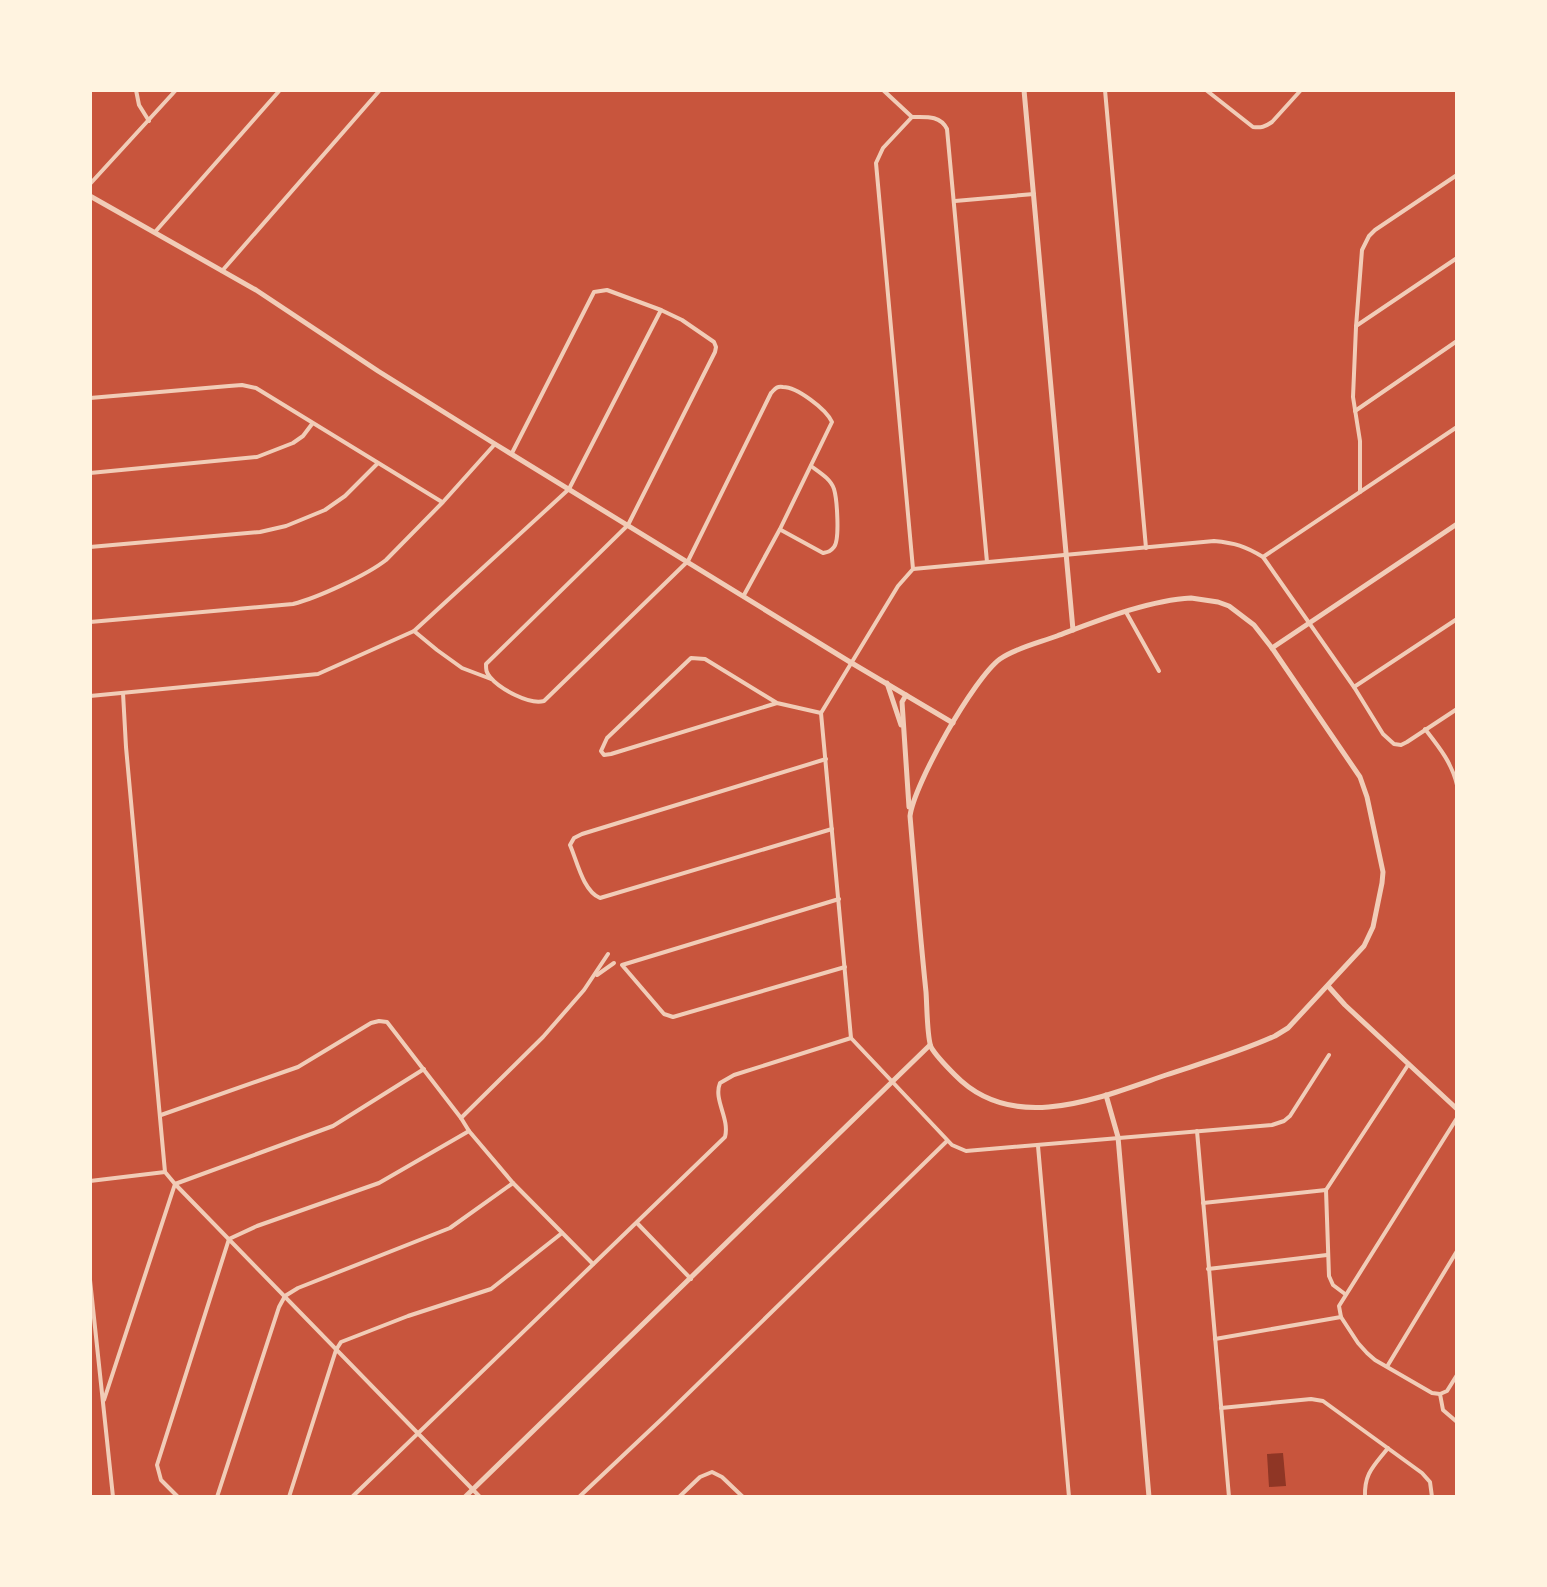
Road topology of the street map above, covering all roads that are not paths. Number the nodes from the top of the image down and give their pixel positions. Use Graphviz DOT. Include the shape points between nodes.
graph roads {
  1 [pos="136,90"];
  2 [pos="176,90"];
  3 [pos="280,90"];
  4 [pos="380,90"];
  5 [pos="883,90"];
  6 [pos="1024,90"];
  7 [pos="1105,90"];
  8 [pos="1206,90"];
  9 [pos="1301,90"];
  10 [pos="912,117"];
  11 [pos="149,121"];
  12 [pos="1457,175"];
  13 [pos="90,184"];
  14 [pos="1034,194"];
  15 [pos="90,196"];
  16 [pos="955,201"];
  17 [pos="155,232"];
  18 [pos="1457,258"];
  19 [pos="222,271"];
  20 [pos="661,310"];
  21 [pos="1356,327"];
  22 [pos="1457,341"];
  23 [pos="90,398"];
  24 [pos="1355,411"];
  25 [pos="312,424"];
  26 [pos="1457,427"];
  27 [pos="495,444"];
  28 [pos="512,453"];
  29 [pos="378,464"];
  30 [pos="811,466"];
  31 [pos="90,473"];
  32 [pos="569,489"];
  33 [pos="1360,492"];
  34 [pos="443,502"];
  35 [pos="1457,524"];
  36 [pos="628,525"];
  37 [pos="780,529"];
  38 [pos="90,547"];
  39 [pos="1146,548"];
  40 [pos="1066,555"];
  41 [pos="1263,557"];
  42 [pos="688,561"];
  43 [pos="987,562"];
  44 [pos="913,569"];
  45 [pos="744,595"];
  46 [pos="1126,612"];
  47 [pos="1457,619"];
  48 [pos="90,622"];
  49 [pos="1309,624"];
  50 [pos="1073,630"];
  51 [pos="414,631"];
  52 [pos="1272,648"];
  53 [pos="850,662"];
  54 [pos="1159,671"];
  55 [pos="493,680"];
  56 [pos="887,683"];
  57 [pos="1354,687"];
  58 [pos="123,693"];
  59 [pos="906,695"];
  60 [pos="90,696"];
  61 [pos="777,703"];
  62 [pos="1457,709"];
  63 [pos="821,713"];
  64 [pos="953,723"];
  65 [pos="1425,729"];
  66 [pos="904,734"];
  67 [pos="826,759"];
  68 [pos="1457,785"];
  69 [pos="910,816"];
  70 [pos="832,829"];
  71 [pos="839,899"];
  72 [pos="608,954"];
  73 [pos="614,963"];
  74 [pos="845,967"];
  75 [pos="592,978"];
  76 [pos="1328,986"];
  77 [pos="851,1038"];
  78 [pos="930,1045"];
  79 [pos="1329,1055"];
  80 [pos="1409,1064"];
  81 [pos="424,1069"];
  82 [pos="893,1082"];
  83 [pos="1106,1095"];
  84 [pos="1457,1109"];
  85 [pos="160,1115"];
  86 [pos="461,1118"];
  87 [pos="1457,1118"];
  88 [pos="469,1131"];
  89 [pos="1197,1131"];
  90 [pos="1118,1137"];
  91 [pos="947,1141"];
  92 [pos="1038,1146"];
  93 [pos="165,1172"];
  94 [pos="90,1181"];
  95 [pos="513,1183"];
  96 [pos="175,1184"];
  97 [pos="1326,1190"];
  98 [pos="1203,1203"];
  99 [pos="637,1222"];
  100 [pos="562,1233"];
  101 [pos="229,1239"];
  102 [pos="1457,1251"];
  103 [pos="1327,1255"];
  104 [pos="593,1264"];
  105 [pos="1208,1269"];
  106 [pos="691,1279"];
  107 [pos="90,1280"];
  108 [pos="1345,1294"];
  109 [pos="285,1296"];
  110 [pos="1341,1317"];
  111 [pos="1215,1339"];
  112 [pos="336,1350"];
  113 [pos="1388,1366"];
  114 [pos="1457,1375"];
  115 [pos="1440,1394"];
  116 [pos="104,1400"];
  117 [pos="1221,1408"];
  118 [pos="1457,1422"];
  119 [pos="418,1434"];
  120 [pos="1388,1448"];
  121 [pos="473,1490"];
  122 [pos="113,1497"];
  123 [pos="178,1497"];
  124 [pos="217,1497"];
  125 [pos="289,1497"];
  126 [pos="352,1497"];
  127 [pos="465,1497"];
  128 [pos="480,1497"];
  129 [pos="579,1497"];
  130 [pos="679,1497"];
  131 [pos="743,1497"];
  132 [pos="1069,1497"];
  133 [pos="1149,1497"];
  134 [pos="1229,1497"];
  135 [pos="1365,1497"];
  136 [pos="1432,1497"];
  1 -- 11 [label="street"];
  2 -- 11 [label="street"];
  3 -- 17 [label="street"];
  4 -- 19 [label="street"];
  5 -- 10 [label="street"];
  6 -- 14 [label="street"];
  7 -- 39 [label="street"];
  8 -- 9 [label="street" via="1253,127 1267,126"];
  10 -- 16 [label="street" via="933,117 945,125"];
  10 -- 44 [label="street" via="876,163"];
  11 -- 13 [label="street"];
  12 -- 21 [label="street" via="1365,242"];
  14 -- 16 [label="street"];
  14 -- 40 [label="street"];
  15 -- 17 [label="street"];
  16 -- 43 [label="street"];
  17 -- 19 [label="street"];
  18 -- 21 [label="street"];
  19 -- 27 [label="street"];
  20 -- 28 [label="street" via="607,290 594,292"];
  20 -- 32 [label="street"];
  20 -- 36 [label="street" via="710,337 716,350"];
  21 -- 24 [label="street"];
  22 -- 24 [label="street"];
  23 -- 25 [label="street" via="242,385 256,388"];
  24 -- 33 [label="street"];
  25 -- 29 [label="street"];
  25 -- 31 [label="street" via="293,443 257,457"];
  26 -- 33 [label="street"];
  27 -- 28 [label="street"];
  27 -- 34 [label="street"];
  28 -- 32 [label="street"];
  29 -- 34 [label="street"];
  29 -- 38 [label="street" via="336,503 286,526"];
  30 -- 37 [label="street"];
  30 -- 37 [label="street" via="834,489 836,545 823,553"];
  30 -- 42 [label="street" via="830,417 814,402 777,388"];
  32 -- 36 [label="street"];
  32 -- 51 [label="street"];
  33 -- 41 [label="street"];
  34 -- 48 [label="street" via="382,563 304,601"];
  35 -- 49 [label="street"];
  36 -- 42 [label="street"];
  36 -- 55 [label="street" via="486,664"];
  37 -- 45 [label="street"];
  39 -- 40 [label="street"];
  39 -- 41 [label="street" via="1214,541 1246,546"];
  40 -- 43 [label="street"];
  40 -- 50 [label="street"];
  41 -- 49 [label="street"];
  42 -- 45 [label="street"];
  42 -- 55 [label="street" via="544,701 521,698"];
  43 -- 44 [label="street"];
  44 -- 53 [label="street"];
  45 -- 53 [label="street"];
  46 -- 50 [label="street"];
  46 -- 52 [label="street" via="1175,599 1218,602 1248,619"];
  46 -- 54 [label="street"];
  47 -- 57 [label="street"];
  49 -- 52 [label="street"];
  49 -- 57 [label="street"];
  50 -- 64 [label="street" via="996,662"];
  51 -- 55 [label="street" via="462,668"];
  51 -- 58 [label="street" via="318,674"];
  52 -- 76 [label="street" via="1360,777 1381,860 1382,883 1369,937"];
  53 -- 56 [label="street"];
  53 -- 63 [label="street"];
  56 -- 59 [label="street"];
  56 -- 66 [label="street"];
  57 -- 65 [label="street" via="1394,744"];
  58 -- 60 [label="street"];
  58 -- 85 [label="street"];
  59 -- 64 [label="street"];
  59 -- 66 [label="street"];
  61 -- 61 [label="street" via="705,659 691,658 602,748 604,755 611,754"];
  61 -- 63 [label="street"];
  62 -- 65 [label="street"];
  63 -- 67 [label="street"];
  64 -- 69 [label="street" via="917,790"];
  65 -- 68 [label="street" via="1447,758"];
  66 -- 69 [label="street"];
  67 -- 70 [label="street"];
  67 -- 70 [label="street" via="597,829 570,845 588,888 600,898"];
  69 -- 78 [label="street"];
  70 -- 71 [label="street"];
  71 -- 74 [label="street"];
  71 -- 74 [label="street" via="622,965 670,1017"];
  72 -- 75 [label="street"];
  73 -- 75 [label="street"];
  74 -- 77 [label="street"];
  75 -- 86 [label="street" via="543,1037"];
  76 -- 80 [label="street"];
  76 -- 83 [label="street" via="1275,1036"];
  77 -- 82 [label="street"];
  77 -- 99 [label="street" via="720,1083 725,1137"];
  78 -- 82 [label="street"];
  78 -- 83 [label="street" via="962,1083 994,1102 1053,1107"];
  79 -- 89 [label="street" via="1284,1121"];
  80 -- 84 [label="street"];
  80 -- 97 [label="street"];
  81 -- 85 [label="street" via="390,1025 379,1021 298,1067"];
  81 -- 86 [label="street"];
  81 -- 96 [label="street" via="333,1126"];
  82 -- 91 [label="street"];
  82 -- 106 [label="street"];
  83 -- 90 [label="street"];
  85 -- 93 [label="street"];
  86 -- 88 [label="street"];
  87 -- 108 [label="street"];
  88 -- 95 [label="street"];
  88 -- 101 [label="street" via="379,1183"];
  89 -- 90 [label="street"];
  89 -- 98 [label="street"];
  90 -- 92 [label="street"];
  90 -- 133 [label="street"];
  91 -- 92 [label="street" via="966,1151"];
  91 -- 129 [label="street"];
  92 -- 132 [label="street"];
  93 -- 94 [label="street"];
  93 -- 96 [label="street"];
  95 -- 100 [label="street"];
  95 -- 109 [label="street" via="450,1228"];
  96 -- 101 [label="street"];
  96 -- 116 [label="street"];
  97 -- 98 [label="street"];
  97 -- 103 [label="street"];
  98 -- 105 [label="street"];
  99 -- 104 [label="street"];
  99 -- 106 [label="street"];
  100 -- 104 [label="street"];
  100 -- 112 [label="street" via="491,1289 356,1335"];
  101 -- 109 [label="street"];
  101 -- 123 [label="street" via="157,1465 161,1480"];
  102 -- 113 [label="street"];
  103 -- 105 [label="street"];
  103 -- 108 [label="street" via="1333,1285"];
  104 -- 119 [label="street"];
  105 -- 111 [label="street"];
  106 -- 121 [label="street"];
  107 -- 116 [label="street"];
  108 -- 110 [label="street"];
  109 -- 112 [label="street"];
  109 -- 124 [label="street"];
  110 -- 111 [label="street"];
  110 -- 113 [label="street" via="1367,1353"];
  111 -- 117 [label="street"];
  112 -- 119 [label="street"];
  112 -- 125 [label="street"];
  113 -- 115 [label="street"];
  114 -- 115 [label="street"];
  115 -- 118 [label="street" via="1443,1410"];
  116 -- 122 [label="street"];
  117 -- 120 [label="street" via="1317,1399"];
  117 -- 134 [label="street"];
  119 -- 121 [label="street"];
  119 -- 126 [label="street"];
  120 -- 135 [label="street" via="1366,1478"];
  120 -- 136 [label="street" via="1427,1478"];
  121 -- 127 [label="street"];
  121 -- 128 [label="street"];
  130 -- 131 [label="street" via="712,1472"];
}
